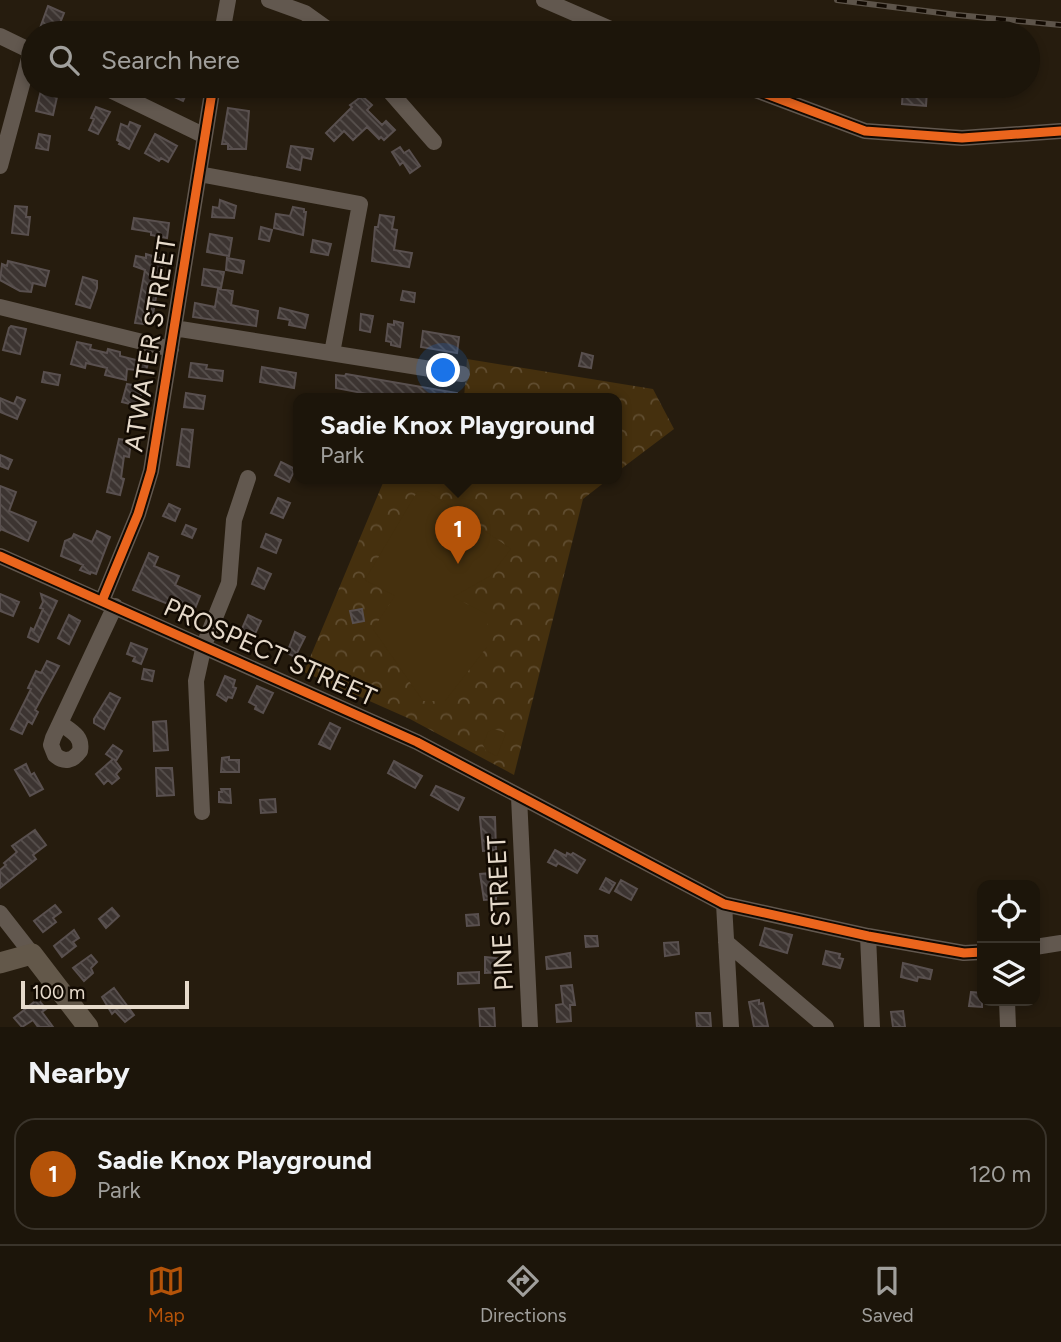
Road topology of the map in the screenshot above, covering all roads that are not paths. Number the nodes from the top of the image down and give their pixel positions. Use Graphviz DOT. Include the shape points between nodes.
graph roads {
  1 [pos="229,0"];
  2 [pos="269,0"];
  3 [pos="544,0"];
  4 [pos="225,21"];
  5 [pos="316,21"];
  6 [pos="592,21"];
  7 [pos="0,36"];
  8 [pos="21,46"];
  9 [pos="21,91"];
  10 [pos="127,98"];
  11 [pos="211,98"];
  12 [pos="396,98"];
  13 [pos="777,98"];
  14 [pos="1061,131"];
  15 [pos="205,136"];
  16 [pos="435,142"];
  17 [pos="0,166"];
  18 [pos="199,174"];
  19 [pos="0,307"];
  20 [pos="174,328"];
  21 [pos="171,349"];
  22 [pos="332,353"];
  23 [pos="462,374"];
  24 [pos="248,478"];
  25 [pos="0,556"];
  26 [pos="108,603"];
  27 [pos="204,645"];
  28 [pos="60,723"];
  29 [pos="519,797"];
  30 [pos="202,812"];
  31 [pos="724,904"];
  32 [pos="0,913"];
  33 [pos="868,936"];
  34 [pos="726,942"];
  35 [pos="1061,943"];
  36 [pos="1040,946"];
  37 [pos="977,952"];
  38 [pos="32,954"];
  39 [pos="0,963"];
  40 [pos="1007,1006"];
  41 [pos="88,1027"];
  42 [pos="530,1027"];
  43 [pos="731,1027"];
  44 [pos="826,1027"];
  45 [pos="872,1027"];
  46 [pos="1008,1027"];
  1 -- 4 [label="street"];
  2 -- 5 [label="street"];
  3 -- 6 [label="street"];
  7 -- 8 [label="street"];
  9 -- 17 [label="street"];
  10 -- 15 [label="street"];
  11 -- 15 [label="street, ATWATER STREET"];
  12 -- 16 [label="street"];
  13 -- 14 [label="street" via="865,131 962,138"];
  15 -- 18 [label="street, ATWATER STREET"];
  18 -- 20 [label="street, ATWATER STREET"];
  18 -- 22 [label="street" via="360,204"];
  19 -- 21 [label="street"];
  20 -- 21 [label="street, ATWATER STREET"];
  20 -- 22 [label="street"];
  21 -- 26 [label="street, ATWATER STREET" via="149,482"];
  22 -- 23 [label="street"];
  24 -- 27 [label="street" via="234,520 229,583"];
  25 -- 26 [label="street, PROSPECT STREET"];
  26 -- 27 [label="street, PROSPECT STREET"];
  26 -- 28 [label="street, ATWATER STREET"];
  27 -- 29 [label="street, PROSPECT STREET" via="417,742"];
  27 -- 30 [label="street" via="196,681"];
  29 -- 31 [label="street, PROSPECT STREET"];
  29 -- 42 [label="street, PINE STREET"];
  31 -- 33 [label="street, PROSPECT STREET"];
  31 -- 34 [label="street"];
  32 -- 38 [label="street"];
  33 -- 37 [label="street, PROSPECT STREET"];
  33 -- 45 [label="street"];
  34 -- 43 [label="street"];
  34 -- 44 [label="street"];
  35 -- 36 [label="street"];
  38 -- 39 [label="main road"];
  38 -- 41 [label="main road"];
  40 -- 46 [label="street"];
}
